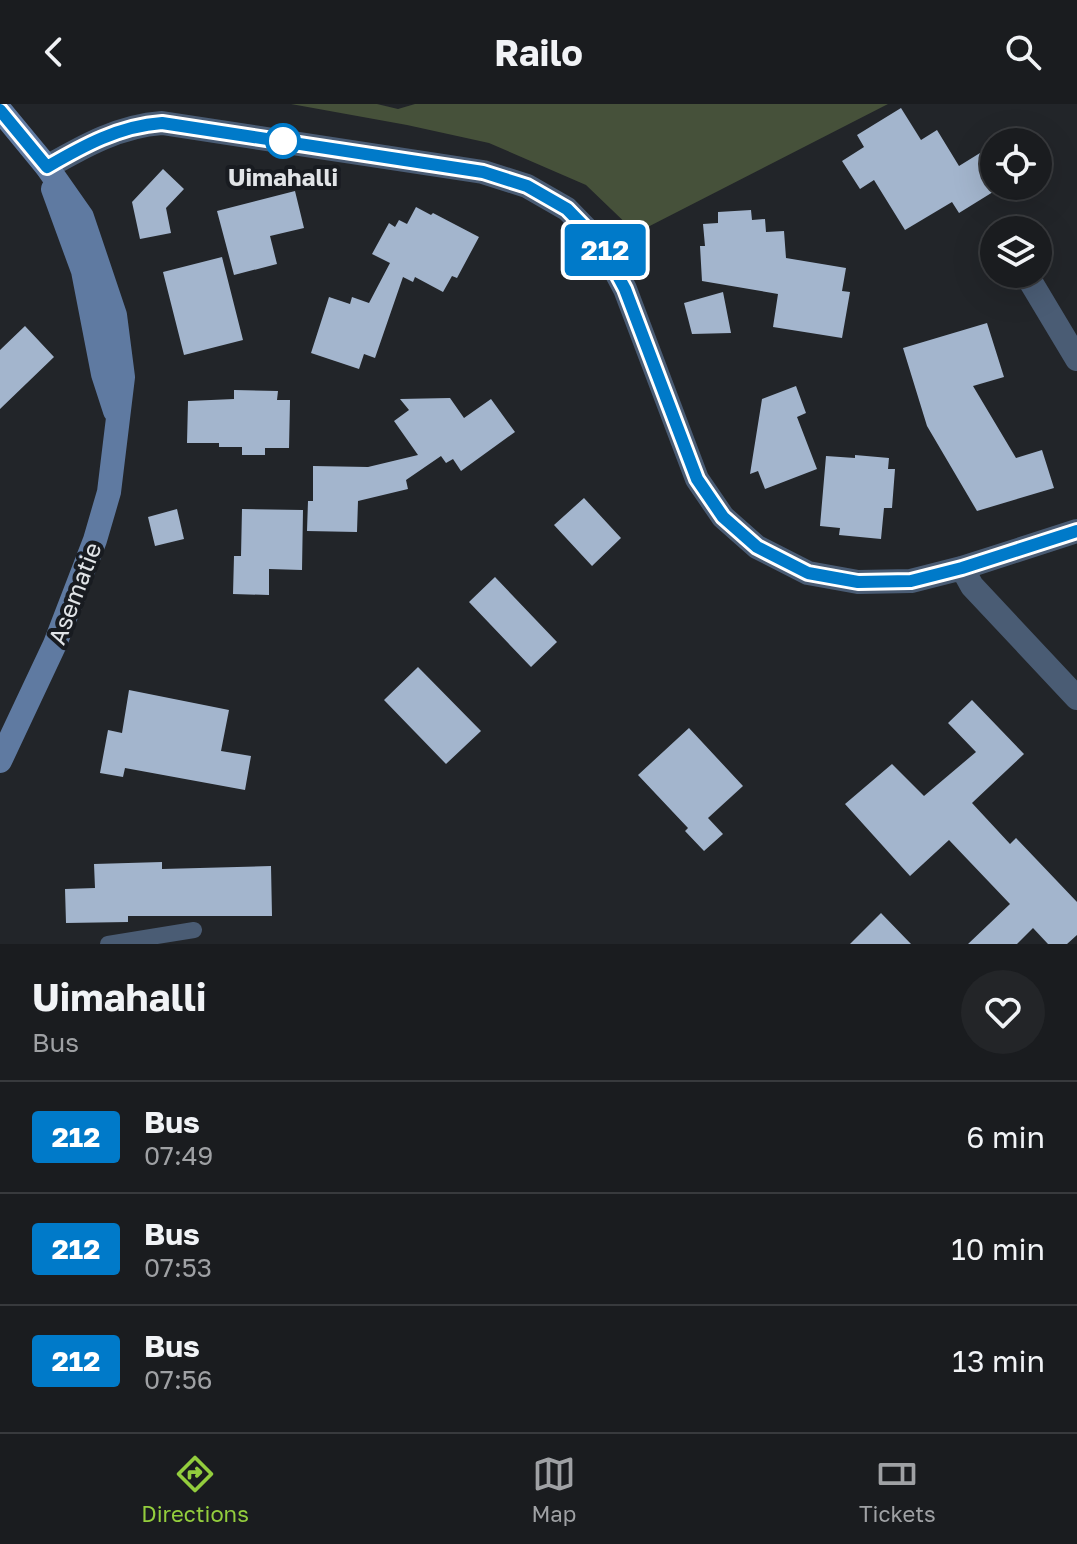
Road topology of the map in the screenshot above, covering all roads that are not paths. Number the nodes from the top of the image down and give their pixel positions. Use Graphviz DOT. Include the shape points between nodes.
graph roads {
  1 [pos="0,110"];
  2 [pos="47,167"];
  3 [pos="1034,288"];
  4 [pos="1077,359"];
  5 [pos="1077,531"];
  6 [pos="962,568"];
  7 [pos="1077,698"];
  8 [pos="0,761"];
  9 [pos="194,930"];
  10 [pos="108,944"];
  1 -- 2 [label="street, Asematie"];
  2 -- 6 [label="street" via="115,131 162,123 483,172 527,186 567,209 601,244 625,289 697,479 723,517 757,547 808,573 858,582 911,581"];
  2 -- 8 [label="street, Asematie" via="83,271 116,416 109,492 95,540 55,644"];
  3 -- 4 [label="street"];
  5 -- 6 [label="street"];
  6 -- 7 [label="street" via="972,586"];
  9 -- 10 [label="lane"];
}
